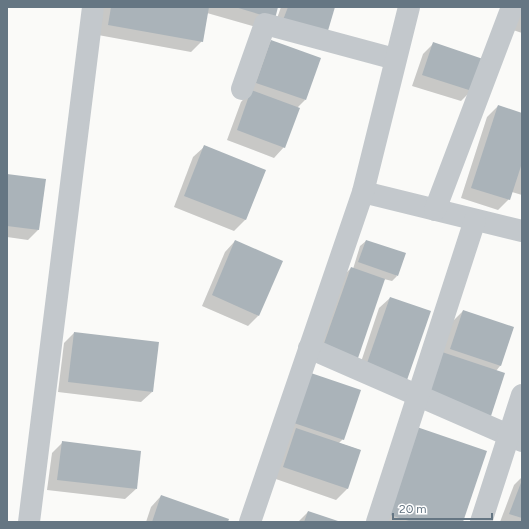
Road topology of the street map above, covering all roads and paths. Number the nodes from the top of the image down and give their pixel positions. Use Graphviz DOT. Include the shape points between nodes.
graph roads {
  1 [pos="93,7"];
  2 [pos="409,7"];
  3 [pos="512,7"];
  4 [pos="395,59"];
  5 [pos="242,89"];
  6 [pos="364,192"];
  7 [pos="435,210"];
  8 [pos="475,220"];
  9 [pos="522,231"];
  10 [pos="309,348"];
  11 [pos="522,395"];
  12 [pos="418,396"];
  13 [pos="516,437"];
  14 [pos="29,522"];
  15 [pos="250,522"];
  16 [pos="377,522"];
  17 [pos="481,522"];
  1 -- 14 [label="street"];
  2 -- 4 [label="street"];
  3 -- 7 [label="street"];
  4 -- 5 [label="street" via="265,24"];
  4 -- 6 [label="street"];
  6 -- 7 [label="street"];
  6 -- 10 [label="street"];
  7 -- 8 [label="street"];
  8 -- 9 [label="street"];
  8 -- 12 [label="street"];
  10 -- 12 [label="street"];
  10 -- 15 [label="street"];
  11 -- 13 [label="street"];
  12 -- 13 [label="street"];
  12 -- 16 [label="street"];
  13 -- 17 [label="street"];
}
